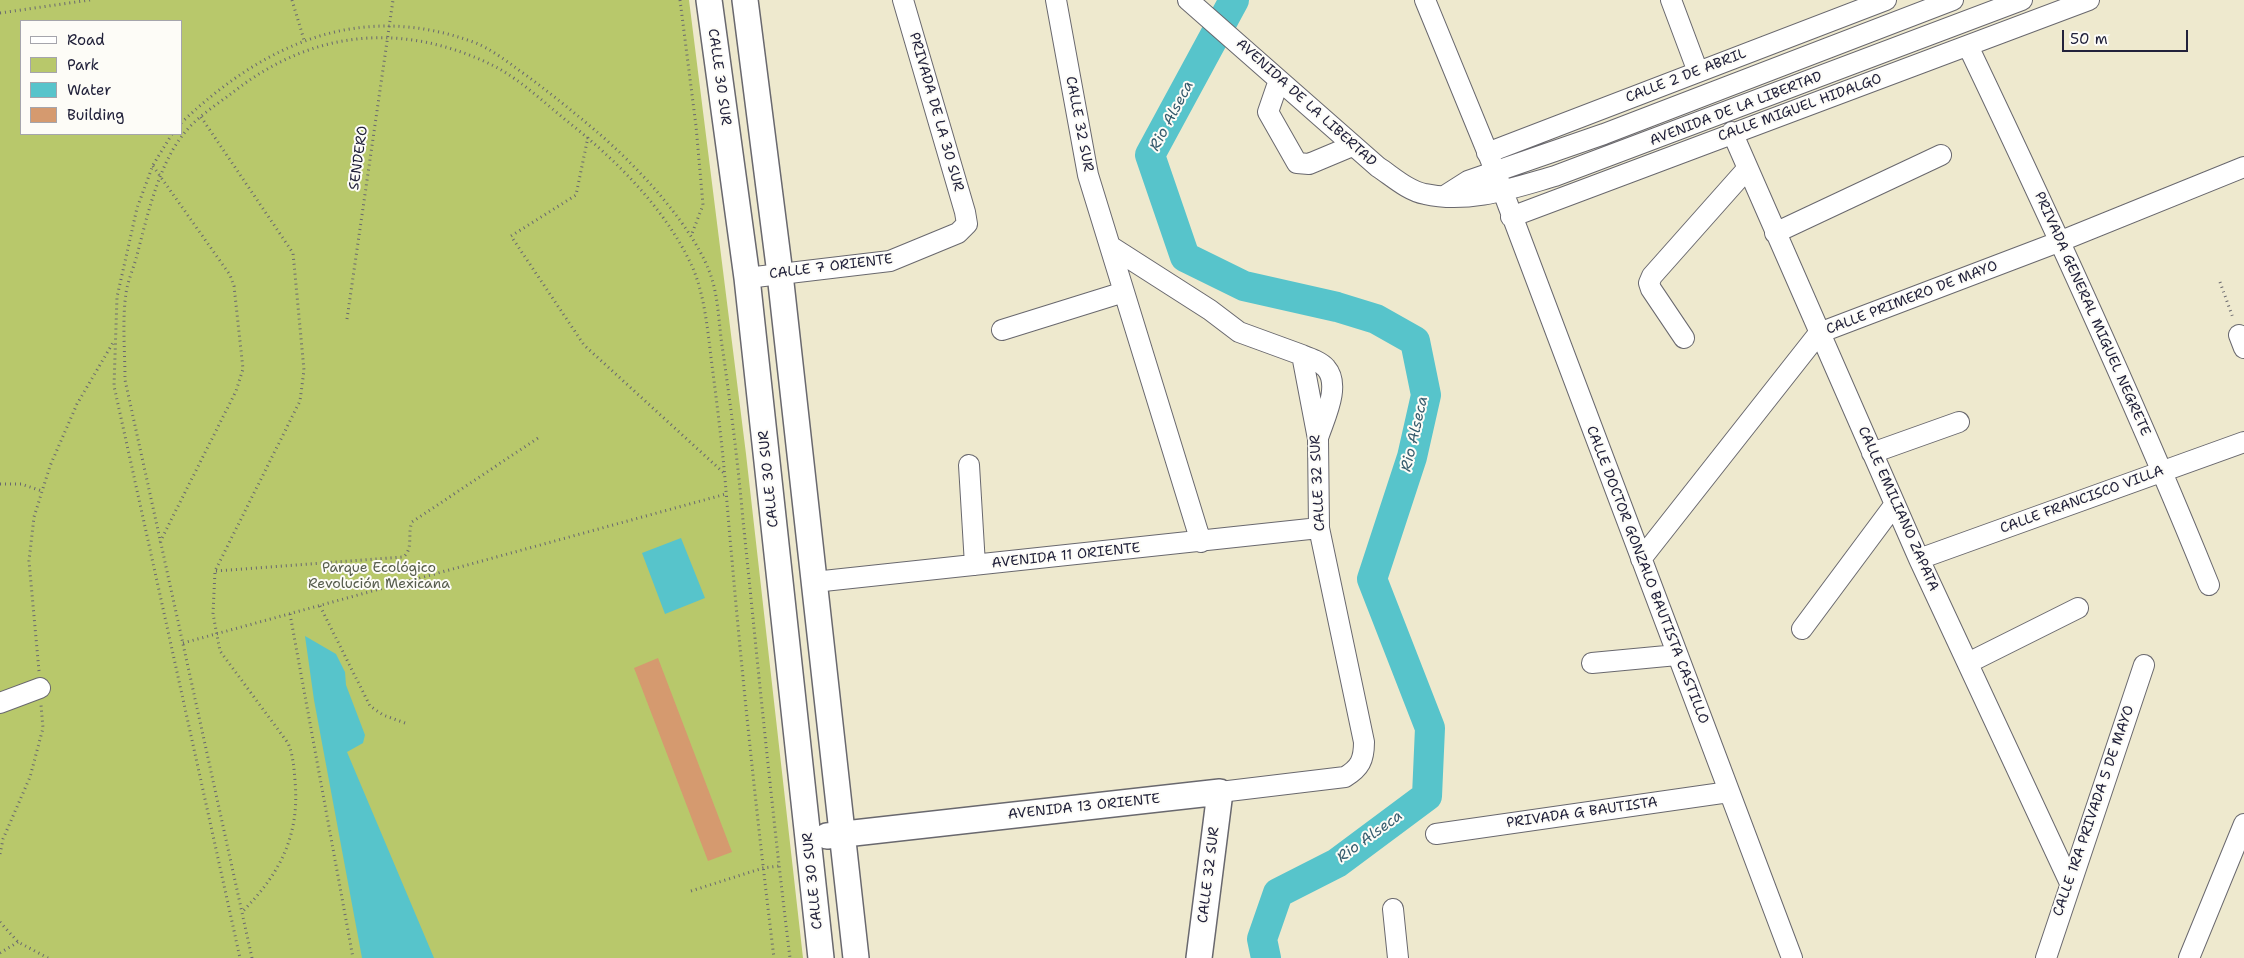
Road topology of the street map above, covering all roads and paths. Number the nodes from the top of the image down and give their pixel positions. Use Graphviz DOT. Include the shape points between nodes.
graph roads {
  1 [pos="90,0"];
  2 [pos="292,0"];
  3 [pos="392,0"];
  4 [pos="680,0"];
  5 [pos="709,0"];
  6 [pos="745,0"];
  7 [pos="903,0"];
  8 [pos="1056,0"];
  9 [pos="1426,0"];
  10 [pos="1671,0"];
  11 [pos="1886,0"];
  12 [pos="1953,0"];
  13 [pos="2022,0"];
  14 [pos="2089,0"];
  15 [pos="1193,5"];
  16 [pos="0,13"];
  17 [pos="304,40"];
  18 [pos="1968,46"];
  19 [pos="1698,72"];
  20 [pos="1279,80"];
  21 [pos="201,117"];
  22 [pos="182,122"];
  23 [pos="1732,132"];
  24 [pos="1604,134"];
  25 [pos="171,135"];
  26 [pos="588,137"];
  27 [pos="1352,146"];
  28 [pos="1487,153"];
  29 [pos="1941,155"];
  30 [pos="1613,156"];
  31 [pos="153,165"];
  32 [pos="2244,166"];
  33 [pos="1747,169"];
  34 [pos="161,177"];
  35 [pos="1499,182"];
  36 [pos="1512,216"];
  37 [pos="966,224"];
  38 [pos="1775,233"];
  39 [pos="691,236"];
  40 [pos="2061,241"];
  41 [pos="1110,246"];
  42 [pos="780,274"];
  43 [pos="747,278"];
  44 [pos="2220,282"];
  45 [pos="1124,292"];
  46 [pos="347,319"];
  47 [pos="1002,330"];
  48 [pos="1819,333"];
  49 [pos="1684,338"];
  50 [pos="115,339"];
  51 [pos="2242,342"];
  52 [pos="1959,422"];
  53 [pos="540,436"];
  54 [pos="2244,442"];
  55 [pos="1872,453"];
  56 [pos="968,465"];
  57 [pos="2163,471"];
  58 [pos="725,474"];
  59 [pos="0,484"];
  60 [pos="42,491"];
  61 [pos="726,494"];
  62 [pos="1895,504"];
  63 [pos="1319,528"];
  64 [pos="160,542"];
  65 [pos="1201,542"];
  66 [pos="1919,558"];
  67 [pos="1641,559"];
  68 [pos="975,565"];
  69 [pos="215,571"];
  70 [pos="814,582"];
  71 [pos="2208,585"];
  72 [pos="320,606"];
  73 [pos="2078,608"];
  74 [pos="290,614"];
  75 [pos="1802,629"];
  76 [pos="216,635"];
  77 [pos="182,643"];
  78 [pos="1678,656"];
  79 [pos="1592,663"];
  80 [pos="1968,663"];
  81 [pos="2144,665"];
  82 [pos="40,688"];
  83 [pos="0,703"];
  84 [pos="404,723"];
  85 [pos="1357,770"];
  86 [pos="1220,792"];
  87 [pos="1729,792"];
  88 [pos="2244,824"];
  89 [pos="842,834"];
  90 [pos="1436,834"];
  91 [pos="808,839"];
  92 [pos="0,854"];
  93 [pos="779,866"];
  94 [pos="763,868"];
  95 [pos="2070,883"];
  96 [pos="691,891"];
  97 [pos="1393,910"];
  98 [pos="242,912"];
  99 [pos="0,922"];
  100 [pos="18,942"];
  101 [pos="0,953"];
  102 [pos="48,958"];
  103 [pos="240,958"];
  104 [pos="252,958"];
  105 [pos="353,958"];
  106 [pos="774,958"];
  107 [pos="790,958"];
  108 [pos="822,958"];
  109 [pos="856,958"];
  110 [pos="1199,958"];
  111 [pos="1398,958"];
  112 [pos="1792,958"];
  113 [pos="2046,958"];
  114 [pos="2189,958"];
  1 -- 16 [label="path"];
  2 -- 17 [label="path"];
  3 -- 46 [label="path, SENDERO"];
  4 -- 39 [label="path" via="703,205"];
  5 -- 43 [label="main road, CALLE 30 SUR"];
  6 -- 42 [label="main road"];
  7 -- 37 [label="street, PRIVADA DE LA 30 SUR" via="966,212"];
  8 -- 41 [label="street, CALLE 32 SUR" via="1083,152"];
  9 -- 28 [label="street, CALLE DOCTOR GONZALO BAUTISTA CASTILLO"];
  10 -- 19 [label="street"];
  11 -- 19 [label="street, CALLE 2 DE ABRIL"];
  12 -- 24 [label="street, AVENIDA DE LA LIBERTAD"];
  13 -- 30 [label="street, AVENIDA DE LA LIBERTAD"];
  14 -- 18 [label="street, CALLE MIGUEL HIDALGO"];
  15 -- 20 [label="street, AVENIDA DE LA LIBERTAD"];
  17 -- 22 [label="path" via="238,75"];
  17 -- 39 [label="path" via="328,31 396,26 478,44 555,96 632,163"];
  18 -- 23 [label="street, CALLE MIGUEL HIDALGO"];
  18 -- 40 [label="street, PRIVADA GENERAL MIGUEL NEGRETE"];
  19 -- 28 [label="street, CALLE 2 DE ABRIL"];
  20 -- 27 [label="street, AVENIDA DE LA LIBERTAD"];
  20 -- 27 [label="street" via="1268,112 1297,163 1309,164"];
  21 -- 26 [label="path" via="246,82 290,57 343,40 400,36 492,65 523,85"];
  21 -- 34 [label="path" via="180,138"];
  21 -- 69 [label="path" via="293,254 304,370 300,400"];
  23 -- 33 [label="street, CALLE EMILIANO ZAPATA"];
  23 -- 36 [label="street, CALLE MIGUEL HIDALGO"];
  24 -- 30 [label="street"];
  24 -- 35 [label="street, AVENIDA DE LA LIBERTAD"];
  25 -- 31 [label="path"];
  26 -- 58 [label="path" via="650,201 690,263 698,283 709,342"];
  26 -- 58 [label="path" via="576,195 511,236 584,345"];
  27 -- 35 [label="street, AVENIDA DE LA LIBERTAD" via="1401,182 1424,194 1446,195 1468,181"];
  28 -- 35 [label="street, CALLE DOCTOR GONZALO BAUTISTA CASTILLO"];
  29 -- 38 [label="street"];
  30 -- 35 [label="street, AVENIDA DE LA LIBERTAD"];
  31 -- 34 [label="path"];
  31 -- 50 [label="path" via="137,208 117,297"];
  32 -- 40 [label="street, CALLE PRIMERO DE MAYO"];
  33 -- 38 [label="street, CALLE EMILIANO ZAPATA"];
  33 -- 49 [label="street" via="1649,283"];
  34 -- 64 [label="path" via="126,293 125,380"];
  34 -- 64 [label="path" via="230,275 243,369 236,391"];
  35 -- 36 [label="street, CALLE DOCTOR GONZALO BAUTISTA CASTILLO"];
  36 -- 67 [label="street, CALLE DOCTOR GONZALO BAUTISTA CASTILLO"];
  37 -- 42 [label="street, CALLE 7 ORIENTE" via="958,233 890,261"];
  38 -- 48 [label="street, CALLE EMILIANO ZAPATA"];
  39 -- 93 [label="path" via="713,281 736,448"];
  40 -- 48 [label="street, CALLE PRIMERO DE MAYO"];
  40 -- 57 [label="street, PRIVADA GENERAL MIGUEL NEGRETE"];
  41 -- 45 [label="street, CALLE 32 SUR"];
  41 -- 63 [label="street, CALLE 32 SUR" via="1239,332 1302,355 1318,439"];
  42 -- 43 [label="street, CALLE 7 ORIENTE"];
  42 -- 70 [label="main road"];
  43 -- 91 [label="main road, CALLE 30 SUR"];
  44 -- 51 [label="path"];
  45 -- 47 [label="street"];
  45 -- 65 [label="street, CALLE 32 SUR"];
  48 -- 55 [label="street, CALLE EMILIANO ZAPATA"];
  48 -- 67 [label="street, CALLE PRIMERO DE MAYO"];
  50 -- 60 [label="path" via="77,404"];
  50 -- 103 [label="path" via="114,386"];
  52 -- 55 [label="street"];
  53 -- 69 [label="path" via="412,522 409,553 403,557"];
  54 -- 57 [label="street, CALLE FRANCISCO VILLA"];
  55 -- 62 [label="street, CALLE EMILIANO ZAPATA"];
  56 -- 68 [label="street"];
  57 -- 66 [label="street, CALLE FRANCISCO VILLA"];
  57 -- 71 [label="street, PRIVADA GENERAL MIGUEL NEGRETE"];
  58 -- 61 [label="path"];
  59 -- 60 [label="path" via="21,484"];
  60 -- 82 [label="path" via="30,540 29,561"];
  61 -- 72 [label="path" via="444,569"];
  61 -- 94 [label="path"];
  62 -- 66 [label="street, CALLE EMILIANO ZAPATA"];
  62 -- 75 [label="street"];
  63 -- 65 [label="street, AVENIDA 11 ORIENTE"];
  63 -- 85 [label="street, CALLE 32 SUR" via="1364,742 1364,757"];
  64 -- 77 [label="path"];
  65 -- 68 [label="street, AVENIDA 11 ORIENTE"];
  66 -- 80 [label="street, CALLE EMILIANO ZAPATA"];
  67 -- 78 [label="street, CALLE DOCTOR GONZALO BAUTISTA CASTILLO"];
  68 -- 70 [label="street, AVENIDA 11 ORIENTE"];
  69 -- 76 [label="path"];
  70 -- 89 [label="main road"];
  72 -- 74 [label="path"];
  72 -- 84 [label="path" via="370,706"];
  73 -- 80 [label="street"];
  74 -- 76 [label="path"];
  74 -- 105 [label="path"];
  76 -- 77 [label="path"];
  76 -- 98 [label="path" via="227,663 279,729 293,755 297,811 294,830 273,876"];
  77 -- 98 [label="path"];
  78 -- 79 [label="street"];
  78 -- 87 [label="street, CALLE DOCTOR GONZALO BAUTISTA CASTILLO"];
  80 -- 95 [label="street, CALLE EMILIANO ZAPATA"];
  81 -- 95 [label="street, CALLE 1RA PRIVADA 5 DE MAYO"];
  82 -- 83 [label="street"];
  82 -- 92 [label="path" via="43,728 30,777"];
  85 -- 86 [label="street, AVENIDA 13 ORIENTE" via="1345,778"];
  86 -- 89 [label="main road, AVENIDA 13 ORIENTE"];
  86 -- 110 [label="main road, CALLE 32 SUR"];
  87 -- 90 [label="street, PRIVADA G BAUTISTA"];
  87 -- 112 [label="street, CALLE DOCTOR GONZALO BAUTISTA CASTILLO"];
  88 -- 114 [label="street"];
  89 -- 91 [label="main road, AVENIDA 13 ORIENTE"];
  89 -- 109 [label="main road"];
  91 -- 108 [label="main road, CALLE 30 SUR"];
  93 -- 94 [label="path"];
  93 -- 107 [label="path"];
  94 -- 96 [label="path"];
  94 -- 106 [label="path"];
  95 -- 113 [label="street, CALLE 1RA PRIVADA 5 DE MAYO"];
  97 -- 111 [label="street"];
  98 -- 104 [label="path"];
  99 -- 100 [label="path"];
  100 -- 101 [label="path"];
  100 -- 102 [label="path"];
}
